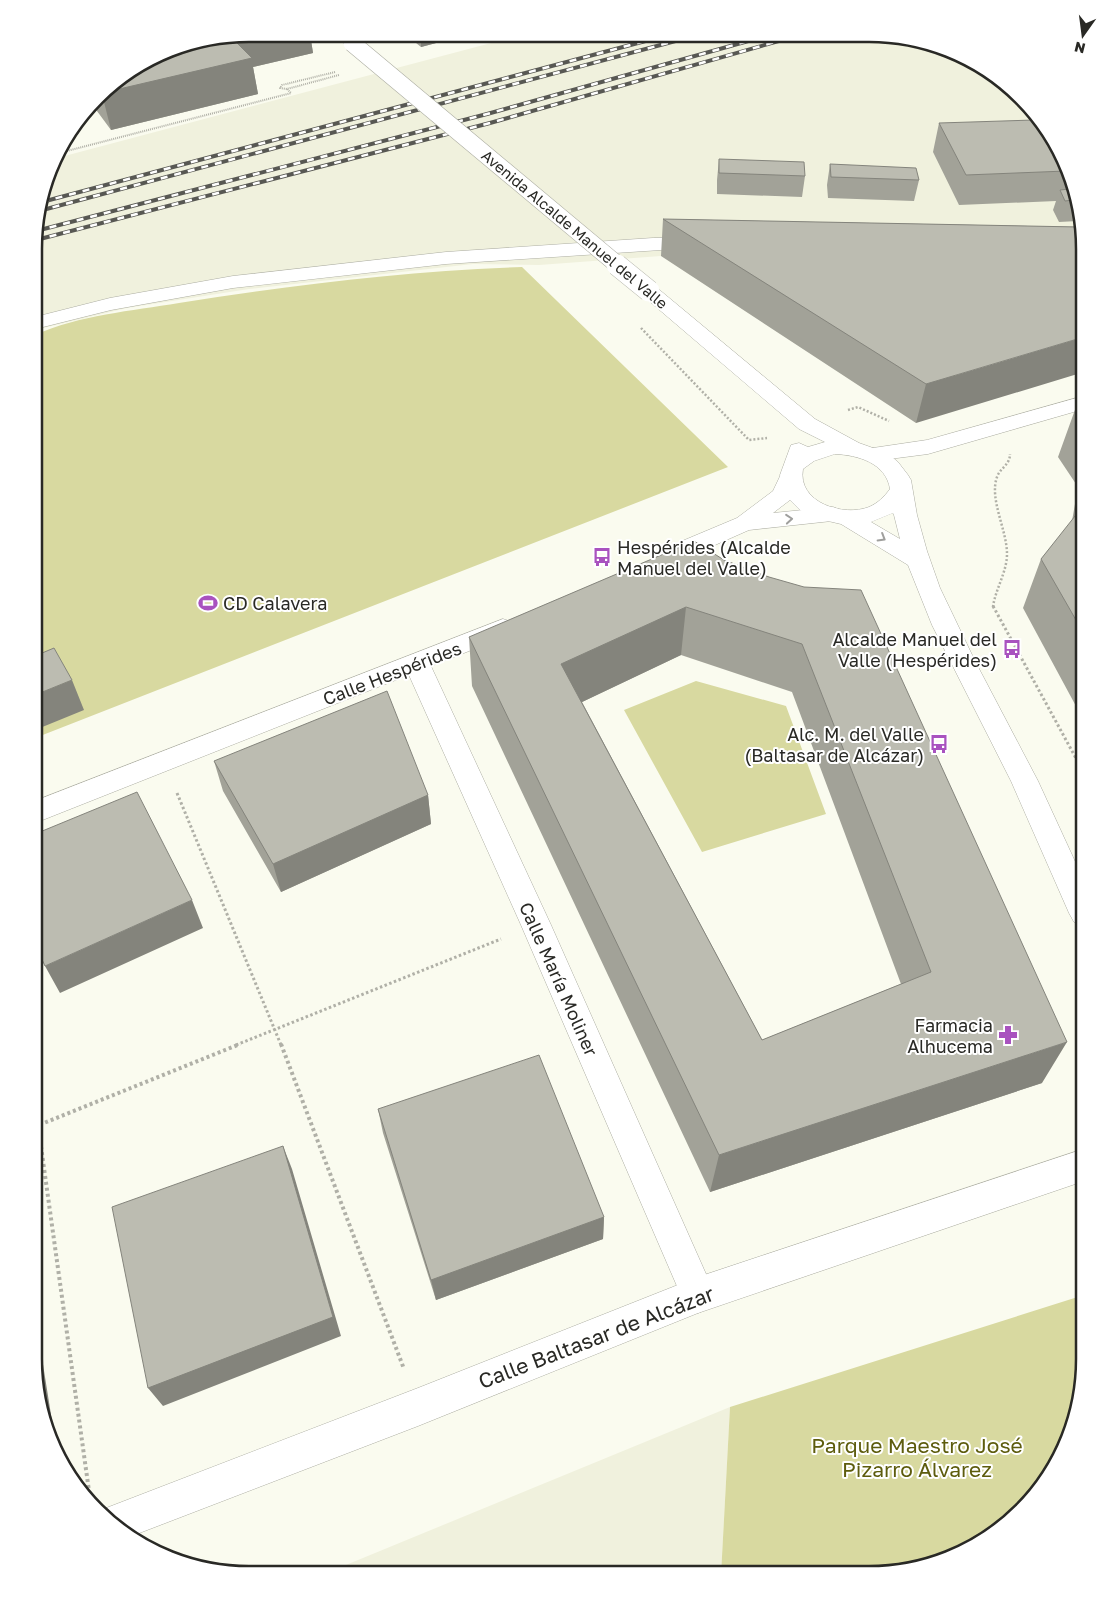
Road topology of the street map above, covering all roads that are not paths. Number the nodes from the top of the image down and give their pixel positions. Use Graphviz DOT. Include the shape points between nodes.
graph roads {
  1 [pos="351,42"];
  2 [pos="722,243"];
  3 [pos="43,321"];
  4 [pos="1076,404"];
  5 [pos="807,424"];
  6 [pos="928,447"];
  7 [pos="863,451"];
  8 [pos="792,471"];
  9 [pos="901,485"];
  10 [pos="839,516"];
  11 [pos="745,523"];
  12 [pos="917,560"];
  13 [pos="648,566"];
  14 [pos="524,619"];
  15 [pos="417,664"];
  16 [pos="43,809"];
  17 [pos="1076,895"];
  18 [pos="1076,1167"];
  19 [pos="698,1295"];
  20 [pos="120,1521"];
  1 -- 5 [label="main road, Avenida Alcalde Manuel del Valle, bridge"];
  2 -- 3 [label="main road" via="653,244 446,258 233,282 110,304"];
  4 -- 6 [label="main road"];
  5 -- 7 [label="main road, Avenida Alcalde Manuel del Valle"];
  5 -- 8 [label="main road"];
  6 -- 7 [label="main road"];
  6 -- 9 [label="main road"];
  7 -- 8 [label="main road" via="835,447 817,450 803,456"];
  7 -- 9 [label="main road" via="894,469"];
  8 -- 10 [label="main road" via="793,489 801,500"];
  8 -- 11 [label="main road" via="782,495"];
  9 -- 10 [label="main road" via="896,501 886,510 871,516"];
  9 -- 12 [label="main road"];
  11 -- 10 [label="main road, one-way"];
  10 -- 12 [label="main road, one-way"];
  11 -- 13 [label="main road"];
  12 -- 17 [label="main road"];
  14 -- 15 [label="main road, Calle Hespérides"];
  15 -- 16 [label="main road, Calle Hespérides"];
  15 -- 19 [label="main road, Calle María Moliner" via="536,925"];
  18 -- 19 [label="main road, Calle Baltasar de Alcázar"];
  19 -- 20 [label="main road, Calle Baltasar de Alcázar"];
}
